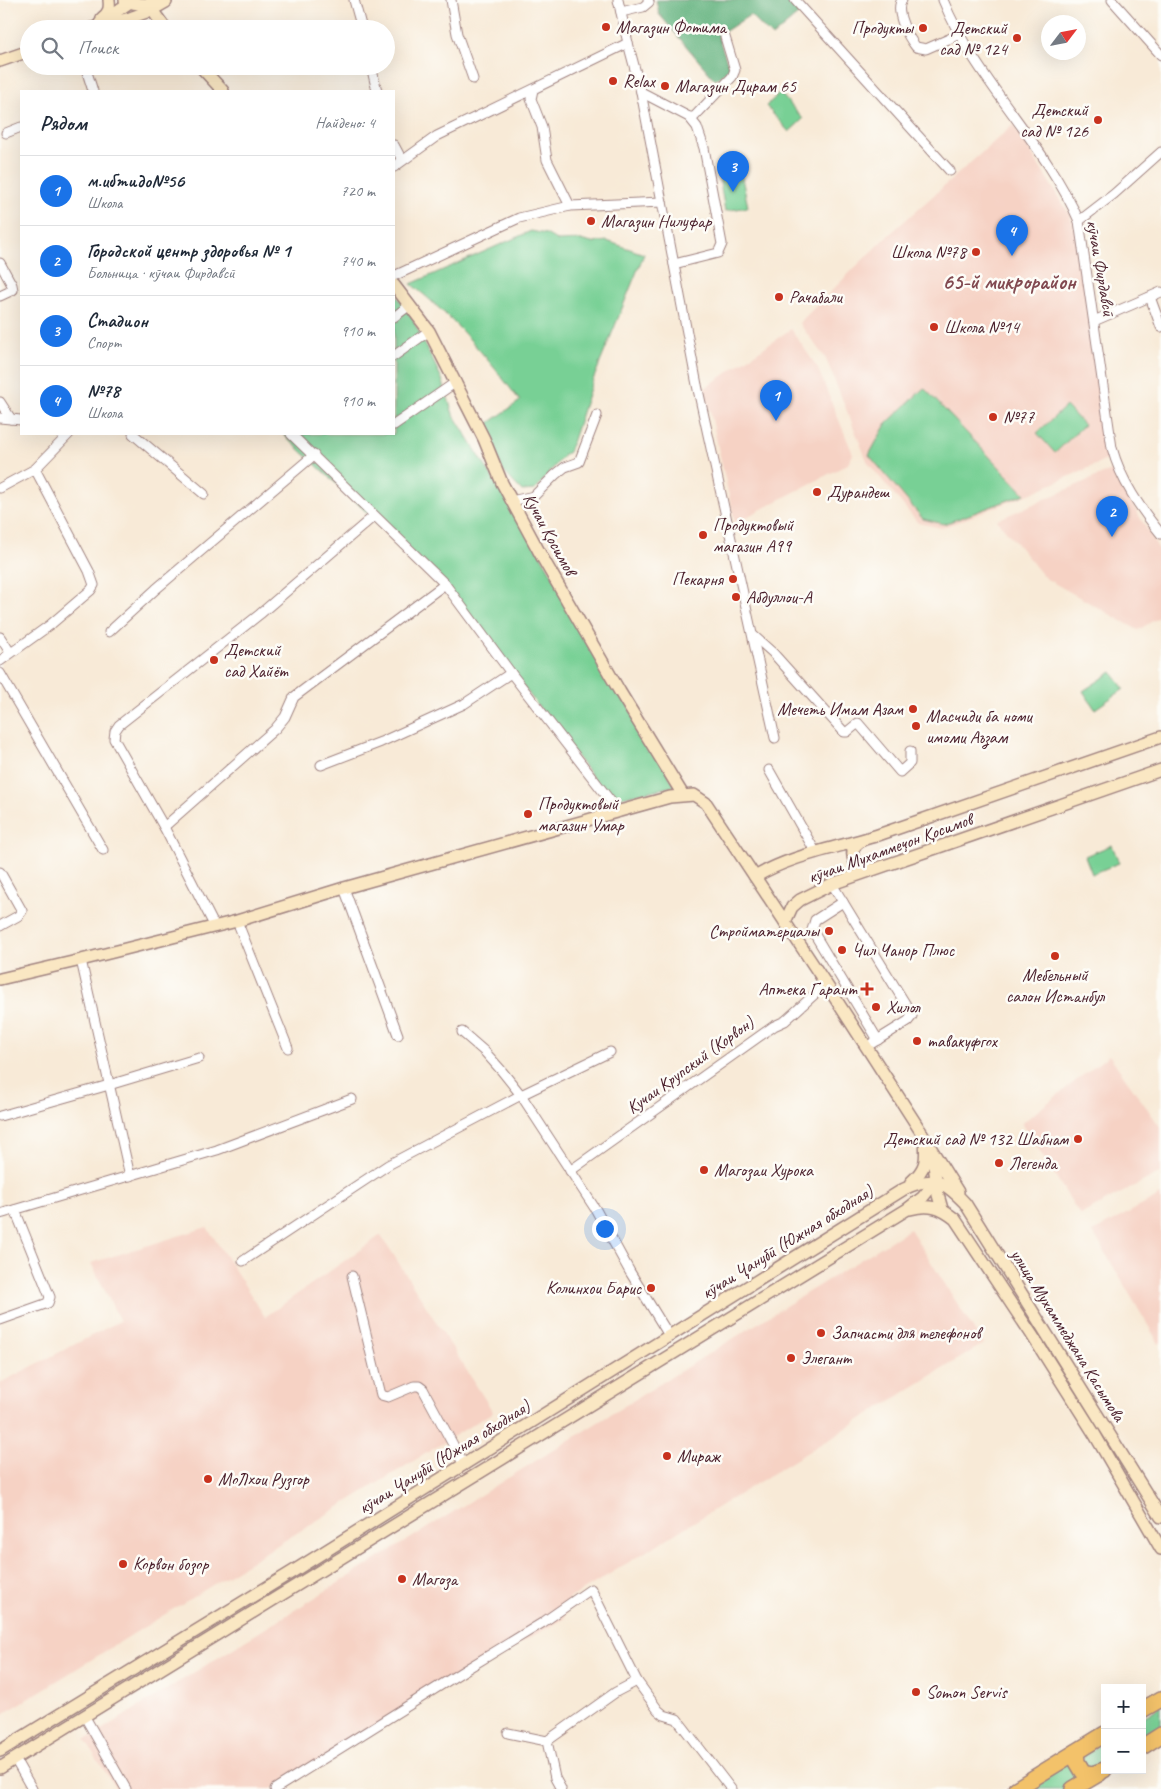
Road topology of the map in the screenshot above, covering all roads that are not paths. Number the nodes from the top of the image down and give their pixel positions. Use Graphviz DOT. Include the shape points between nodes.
graph roads {
  1 [pos="108,0"];
  2 [pos="354,0"];
  3 [pos="451,0"];
  4 [pos="618,0"];
  5 [pos="648,0"];
  6 [pos="795,0"];
  7 [pos="902,0"];
  8 [pos="943,0"];
  9 [pos="1112,0"];
  10 [pos="129,1"];
  11 [pos="169,1"];
  12 [pos="151,5"];
  13 [pos="621,12"];
  14 [pos="100,20"];
  15 [pos="102,20"];
  16 [pos="122,20"];
  17 [pos="160,20"];
  18 [pos="360,20"];
  19 [pos="960,34"];
  20 [pos="724,37"];
  21 [pos="628,43"];
  22 [pos="20,54"];
  23 [pos="1161,55"];
  24 [pos="0,62"];
  25 [pos="88,75"];
  26 [pos="209,75"];
  27 [pos="373,75"];
  28 [pos="473,78"];
  29 [pos="93,90"];
  30 [pos="223,90"];
  31 [pos="377,90"];
  32 [pos="533,90"];
  33 [pos="641,92"];
  34 [pos="689,117"];
  35 [pos="20,127"];
  36 [pos="6,133"];
  37 [pos="395,147"];
  38 [pos="1161,152"];
  39 [pos="402,160"];
  40 [pos="395,166"];
  41 [pos="950,171"];
  42 [pos="662,202"];
  43 [pos="570,206"];
  44 [pos="1079,221"];
  45 [pos="0,263"];
  46 [pos="674,264"];
  47 [pos="395,276"];
  48 [pos="395,286"];
  49 [pos="1161,292"];
  50 [pos="0,296"];
  51 [pos="1150,297"];
  52 [pos="410,305"];
  53 [pos="395,316"];
  54 [pos="1094,321"];
  55 [pos="1161,327"];
  56 [pos="429,331"];
  57 [pos="395,355"];
  58 [pos="456,382"];
  59 [pos="0,402"];
  60 [pos="597,415"];
  61 [pos="0,418"];
  62 [pos="11,419"];
  63 [pos="20,420"];
  64 [pos="395,424"];
  65 [pos="68,435"];
  66 [pos="134,435"];
  67 [pos="293,435"];
  68 [pos="314,455"];
  69 [pos="35,469"];
  70 [pos="0,488"];
  71 [pos="204,494"];
  72 [pos="512,500"];
  73 [pos="374,516"];
  74 [pos="1161,534"];
  75 [pos="445,584"];
  76 [pos="108,632"];
  77 [pos="754,636"];
  78 [pos="0,637"];
  79 [pos="10,652"];
  80 [pos="0,661"];
  81 [pos="0,672"];
  82 [pos="511,673"];
  83 [pos="1161,737"];
  84 [pos="775,738"];
  85 [pos="910,751"];
  86 [pos="321,765"];
  87 [pos="769,770"];
  88 [pos="1161,770"];
  89 [pos="683,795"];
  90 [pos="620,812"];
  91 [pos="164,827"];
  92 [pos="865,839"];
  93 [pos="103,850"];
  94 [pos="816,853"];
  95 [pos="873,869"];
  96 [pos="0,872"];
  97 [pos="755,877"];
  98 [pos="832,884"];
  99 [pos="344,888"];
  100 [pos="843,902"];
  101 [pos="237,921"];
  102 [pos="785,922"];
  103 [pos="0,926"];
  104 [pos="215,927"];
  105 [pos="80,960"];
  106 [pos="0,978"];
  107 [pos="826,984"];
  108 [pos="462,1032"];
  109 [pos="398,1035"];
  110 [pos="878,1040"];
  111 [pos="866,1047"];
  112 [pos="288,1048"];
  113 [pos="610,1052"];
  114 [pos="199,1058"];
  115 [pos="109,1085"];
  116 [pos="521,1096"];
  117 [pos="352,1099"];
  118 [pos="0,1116"];
  119 [pos="927,1142"];
  120 [pos="570,1171"];
  121 [pos="130,1176"];
  122 [pos="936,1181"];
  123 [pos="904,1189"];
  124 [pos="965,1203"];
  125 [pos="942,1209"];
  126 [pos="15,1210"];
  127 [pos="906,1210"];
  128 [pos="0,1214"];
  129 [pos="242,1261"];
  130 [pos="352,1276"];
  131 [pos="0,1320"];
  132 [pos="670,1337"];
  133 [pos="464,1465"];
  134 [pos="1161,1517"];
  135 [pos="1161,1549"];
  136 [pos="637,1681"];
  137 [pos="1161,1699"];
  138 [pos="1146,1708"];
  139 [pos="86,1717"];
  140 [pos="508,1733"];
  141 [pos="1161,1735"];
  142 [pos="1101,1736"];
  143 [pos="547,1741"];
  144 [pos="1146,1744"];
  145 [pos="0,1751"];
  146 [pos="1076,1752"];
  147 [pos="15,1759"];
  148 [pos="0,1768"];
  149 [pos="1101,1771"];
  150 [pos="1101,1772"];
  151 [pos="32,1789"];
  152 [pos="126,1789"];
  153 [pos="275,1789"];
  154 [pos="561,1789"];
  155 [pos="731,1789"];
  156 [pos="1016,1789"];
  157 [pos="1073,1789"];
  1 -- 14 [label="main road" via="109,9"];
  2 -- 18 [label="street"];
  3 -- 28 [label="street" via="457,34"];
  4 -- 13 [label="street"];
  5 -- 13 [label="street" via="642,7"];
  6 -- 41 [label="street"];
  7 -- 19 [label="street" via="899,9 902,20 916,47 926,49"];
  8 -- 19 [label="street, кӯчаи Фирдавсӣ"];
  9 -- 23 [label="street"];
  10 -- 12 [label="main road"];
  10 -- 15 [label="main road"];
  11 -- 12 [label="main road"];
  12 -- 16 [label="main road"];
  12 -- 17 [label="main road"];
  13 -- 21 [label="street"];
  19 -- 44 [label="street, кӯчаи Фирдавсӣ" via="1050,167"];
  20 -- 34 [label="street" via="735,70 732,78 694,117"];
  21 -- 32 [label="street"];
  21 -- 33 [label="street"];
  22 -- 24 [label="main road"];
  25 -- 29 [label="street"];
  26 -- 30 [label="main road"];
  27 -- 31 [label="street"];
  32 -- 39 [label="street" via="437,136"];
  32 -- 43 [label="street" via="531,99 542,127 546,160"];
  33 -- 34 [label="street"];
  33 -- 42 [label="street"];
  34 -- 46 [label="street" via="697,127 704,148 722,244 718,253"];
  35 -- 36 [label="street"];
  37 -- 39 [label="street"];
  38 -- 44 [label="street"];
  39 -- 40 [label="street"];
  42 -- 43 [label="street"];
  42 -- 46 [label="street"];
  43 -- 47 [label="street" via="519,218"];
  44 -- 54 [label="street, кӯчаи Фирдавсӣ"];
  45 -- 50 [label="street" via="13,290"];
  46 -- 77 [label="street" via="697,385"];
  48 -- 52 [label="main road, Кучаи Қосимов"];
  49 -- 51 [label="street"];
  51 -- 54 [label="street"];
  51 -- 55 [label="street"];
  52 -- 53 [label="street"];
  52 -- 56 [label="main road, Кучаи Қосимов"];
  54 -- 74 [label="street, кӯчаи Фирдавсӣ" via="1116,462 1143,512"];
  56 -- 57 [label="street"];
  56 -- 58 [label="main road, Кучаи Қосимов"];
  58 -- 64 [label="street"];
  58 -- 72 [label="main road, Кучаи Қосимов"];
  59 -- 62 [label="street"];
  60 -- 72 [label="street" via="579,462 565,467 534,496"];
  61 -- 62 [label="street"];
  62 -- 63 [label="street"];
  65 -- 69 [label="street"];
  66 -- 71 [label="street"];
  67 -- 68 [label="street"];
  68 -- 73 [label="street"];
  68 -- 76 [label="street"];
  69 -- 70 [label="street"];
  69 -- 79 [label="street" via="94,584 50,625"];
  72 -- 89 [label="main road, Кучаи Қосимов" via="615,683"];
  73 -- 75 [label="street"];
  73 -- 91 [label="street" via="260,614 119,725 114,739"];
  75 -- 82 [label="street"];
  75 -- 91 [label="street" via="294,697 275,729"];
  77 -- 84 [label="street"];
  77 -- 85 [label="street" via="773,652 844,732 858,723 900,772 910,763"];
  78 -- 79 [label="street"];
  79 -- 80 [label="street"];
  81 -- 93 [label="street"];
  82 -- 86 [label="street" via="464,704"];
  82 -- 90 [label="street"];
  83 -- 92 [label="main road, кӯчаи Мухаммеҷон Қосимов"];
  87 -- 94 [label="street"];
  88 -- 95 [label="main road, кӯчаи Мухаммеҷон Қосимов"];
  89 -- 90 [label="main road"];
  89 -- 97 [label="main road" via="694,795 706,804"];
  90 -- 99 [label="main road"];
  91 -- 104 [label="street"];
  92 -- 94 [label="main road, кӯчаи Мухаммеҷон Қосимов"];
  92 -- 95 [label="main road" via="852,851 852,858 857,866"];
  94 -- 97 [label="main road, кӯчаи Мухаммеҷон Қосимов"];
  95 -- 98 [label="main road, кӯчаи Мухаммеҷон Қосимов"];
  96 -- 103 [label="street" via="22,911"];
  97 -- 102 [label="main road"];
  98 -- 100 [label="street"];
  98 -- 102 [label="main road, кӯчаи Мухаммеҷон Қосимов" via="800,900 792,907"];
  99 -- 101 [label="main road"];
  99 -- 109 [label="street"];
  100 -- 110 [label="street" via="815,920 812,930"];
  100 -- 110 [label="street" via="912,1016"];
  101 -- 104 [label="main road"];
  101 -- 112 [label="street"];
  102 -- 107 [label="main road"];
  104 -- 105 [label="main road"];
  105 -- 106 [label="main road"];
  105 -- 115 [label="street"];
  107 -- 111 [label="main road"];
  107 -- 120 [label="street, Кучаи Крупский (Корвон)" via="785,1021"];
  108 -- 116 [label="street" via="496,1064"];
  110 -- 111 [label="street"];
  111 -- 119 [label="main road"];
  113 -- 116 [label="street"];
  114 -- 115 [label="street"];
  115 -- 118 [label="street"];
  115 -- 121 [label="street"];
  116 -- 120 [label="street"];
  116 -- 129 [label="street" via="388,1165"];
  117 -- 121 [label="street" via="217,1150"];
  119 -- 122 [label="main road" via="935,1165"];
  119 -- 123 [label="main road" via="922,1173"];
  119 -- 124 [label="main road"];
  120 -- 132 [label="street"];
  121 -- 126 [label="street"];
  122 -- 123 [label="main road" via="921,1181"];
  122 -- 124 [label="main road, улица Мухаммеджана Касымова" via="951,1189"];
  122 -- 125 [label="main road"];
  122 -- 127 [label="main road"];
  123 -- 132 [label="main road, кӯчаи Ҷанубӣ (Южная обходная)"];
  124 -- 134 [label="main road, улица Мухаммеджана Касымова"];
  125 -- 127 [label="main road" via="922,1206"];
  125 -- 135 [label="main road" via="955,1219 1032,1335"];
  126 -- 128 [label="street"];
  126 -- 131 [label="street" via="50,1297 48,1303"];
  127 -- 139 [label="main road, кӯчаи Ҷанубӣ (Южная обходная)"];
  130 -- 133 [label="street" via="381,1395 388,1397 414,1386 423,1389"];
  132 -- 133 [label="main road, кӯчаи Ҷанубӣ (Южная обходная)"];
  133 -- 145 [label="main road, кӯчаи Ҷанубӣ (Южная обходная)"];
  136 -- 143 [label="street"];
  136 -- 153 [label="street" via="592,1589"];
  136 -- 155 [label="street" via="658,1710 676,1719"];
  137 -- 138 [label="highway"];
  139 -- 147 [label="main road, кӯчаи Ҷанубӣ (Южная обходная)"];
  139 -- 152 [label="street"];
  140 -- 143 [label="street"];
  141 -- 144 [label="highway"];
  142 -- 146 [label="highway"];
  143 -- 154 [label="street" via="555,1778"];
  146 -- 149 [label="highway" via="1082,1772 1092,1774"];
  146 -- 156 [label="highway"];
  147 -- 148 [label="main road, кӯчаи Ҷанубӣ (Южная обходная)"];
  147 -- 151 [label="street"];
  150 -- 157 [label="highway"];
}
